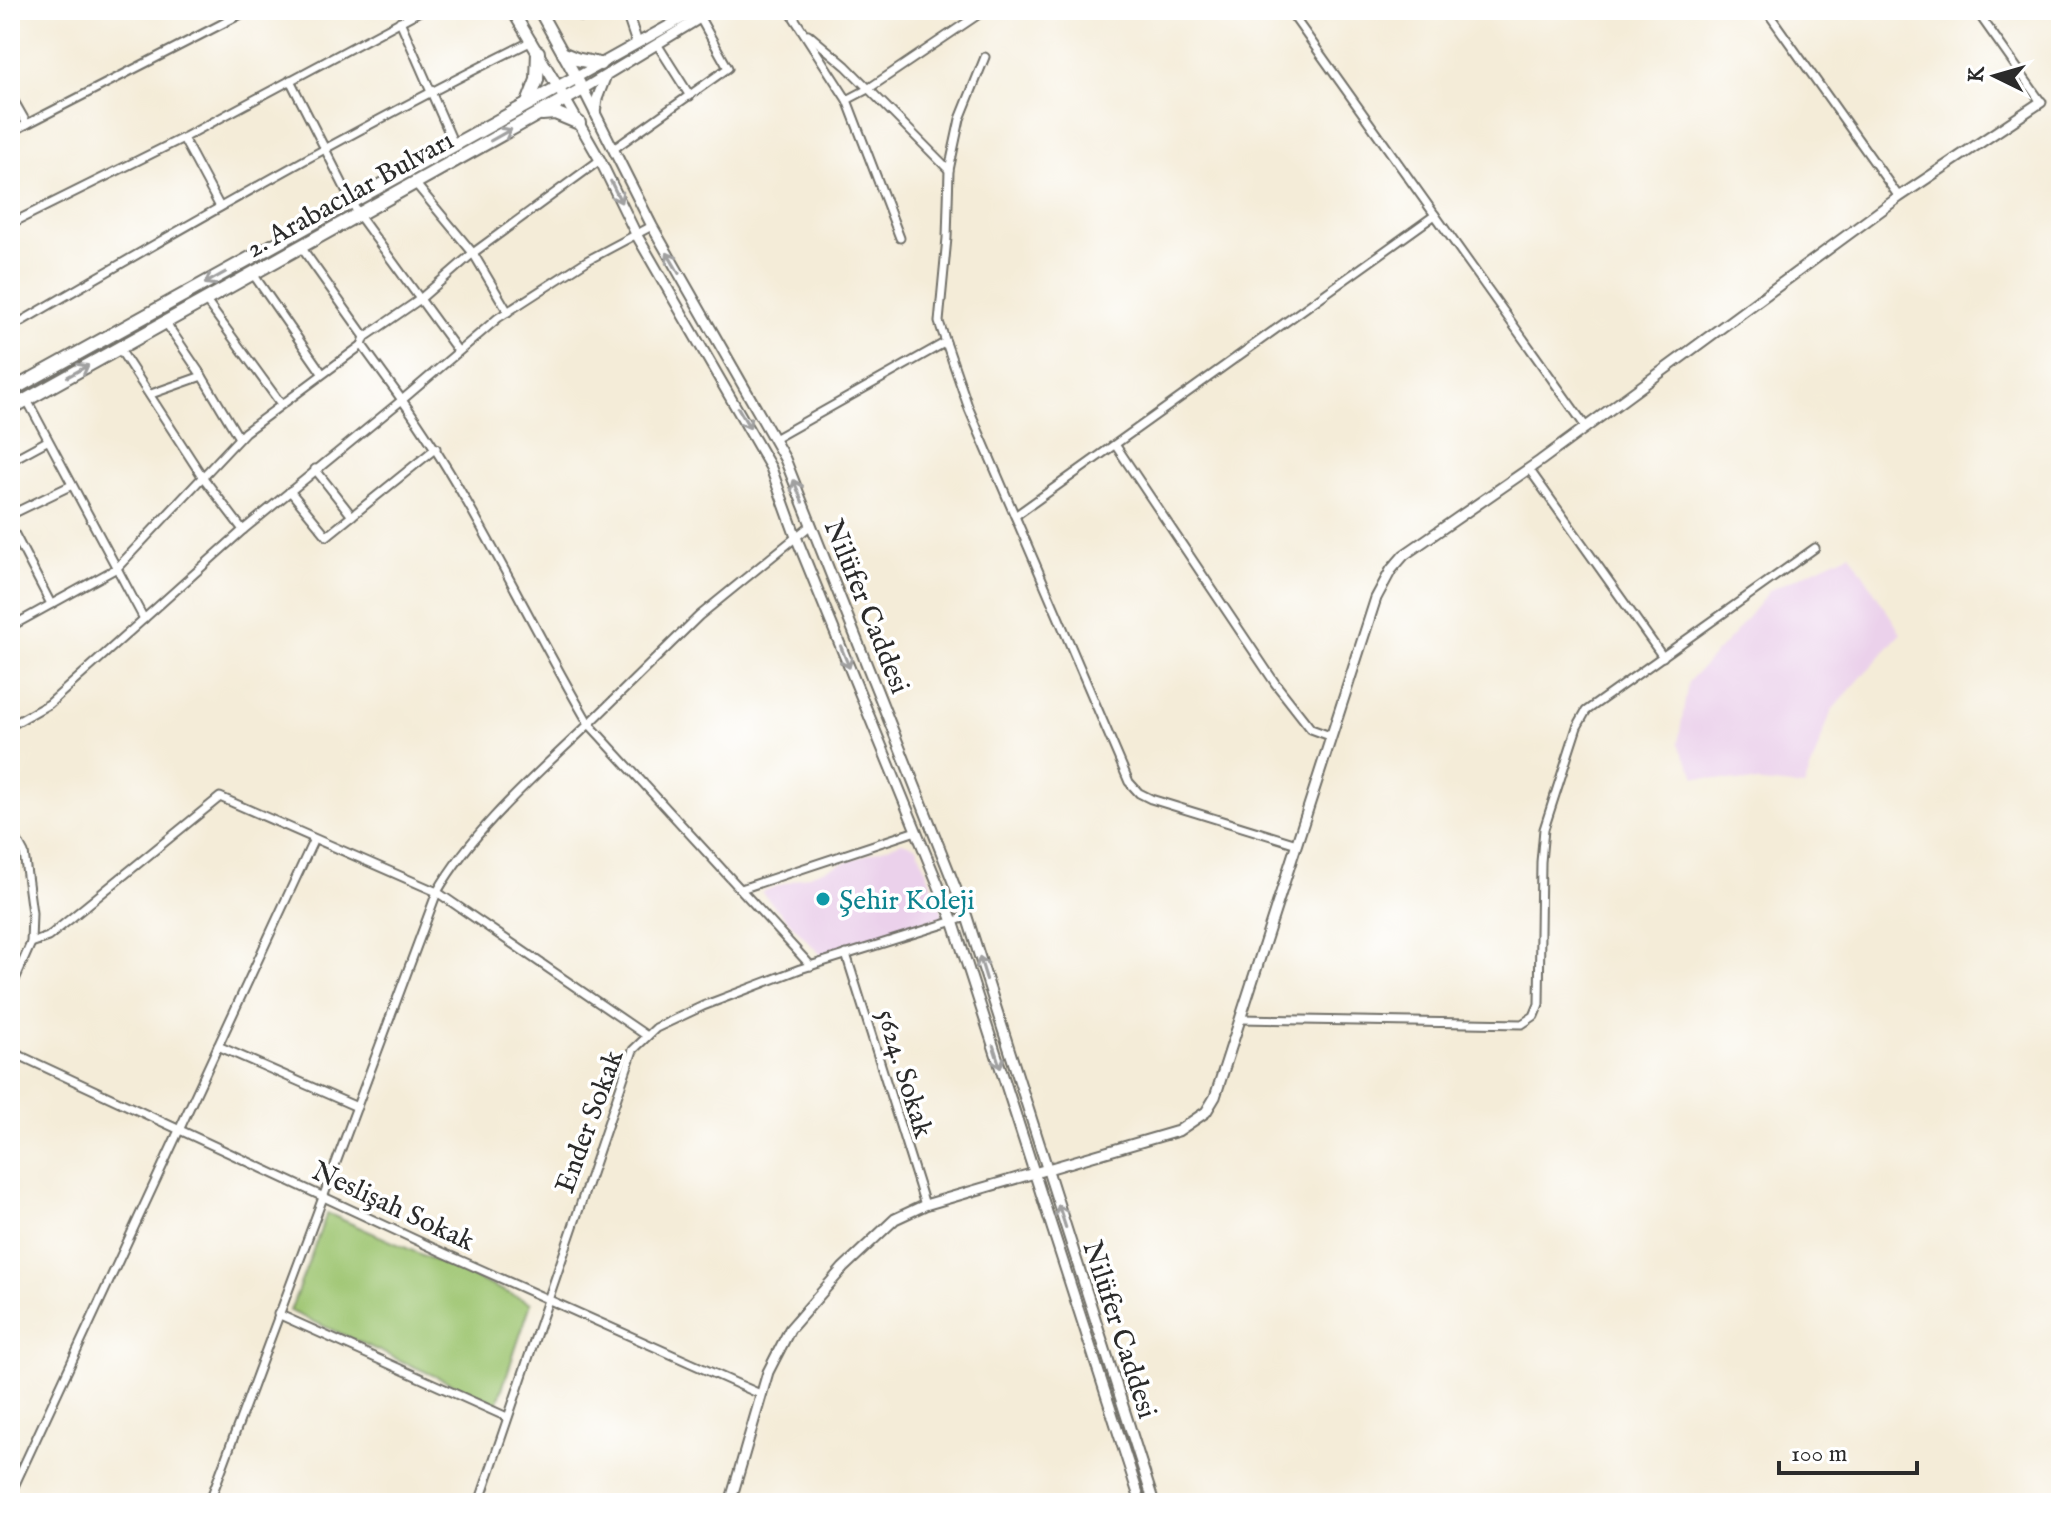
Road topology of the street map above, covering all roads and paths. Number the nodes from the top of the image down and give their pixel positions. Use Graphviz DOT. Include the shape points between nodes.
graph roads {
  1 [pos="249,10"];
  2 [pos="422,10"];
  3 [pos="512,10"];
  4 [pos="539,10"];
  5 [pos="578,10"];
  6 [pos="592,10"];
  7 [pos="626,10"];
  8 [pos="789,10"];
  9 [pos="985,10"];
  10 [pos="1215,10"];
  11 [pos="1288,10"];
  12 [pos="1766,10"];
  13 [pos="1976,10"];
  14 [pos="701,13"];
  15 [pos="400,21"];
  16 [pos="800,27"];
  17 [pos="637,43"];
  18 [pos="657,44"];
  19 [pos="535,47"];
  20 [pos="564,54"];
  21 [pos="985,57"];
  22 [pos="603,70"];
  23 [pos="290,80"];
  24 [pos="580,83"];
  25 [pos="558,87"];
  26 [pos="868,89"];
  27 [pos="431,91"];
  28 [pos="10,94"];
  29 [pos="690,96"];
  30 [pos="565,99"];
  31 [pos="847,100"];
  32 [pos="2041,102"];
  33 [pos="528,104"];
  34 [pos="595,113"];
  35 [pos="539,114"];
  36 [pos="579,123"];
  37 [pos="27,124"];
  38 [pos="10,133"];
  39 [pos="183,138"];
  40 [pos="453,142"];
  41 [pos="615,148"];
  42 [pos="327,150"];
  43 [pos="600,160"];
  44 [pos="949,170"];
  45 [pos="415,183"];
  46 [pos="1899,197"];
  47 [pos="220,207"];
  48 [pos="356,208"];
  49 [pos="1435,215"];
  50 [pos="10,224"];
  51 [pos="652,226"];
  52 [pos="636,234"];
  53 [pos="900,238"];
  54 [pos="301,247"];
  55 [pos="473,253"];
  56 [pos="253,274"];
  57 [pos="419,300"];
  58 [pos="206,301"];
  59 [pos="508,312"];
  60 [pos="166,323"];
  61 [pos="10,328"];
  62 [pos="363,341"];
  63 [pos="946,342"];
  64 [pos="119,348"];
  65 [pos="458,351"];
  66 [pos="10,372"];
  67 [pos="322,373"];
  68 [pos="202,376"];
  69 [pos="14,389"];
  70 [pos="151,394"];
  71 [pos="27,400"];
  72 [pos="402,400"];
  73 [pos="281,404"];
  74 [pos="10,409"];
  75 [pos="1586,427"];
  76 [pos="239,438"];
  77 [pos="774,439"];
  78 [pos="47,441"];
  79 [pos="1116,446"];
  80 [pos="436,448"];
  81 [pos="10,461"];
  82 [pos="315,469"];
  83 [pos="1529,469"];
  84 [pos="202,476"];
  85 [pos="72,485"];
  86 [pos="290,491"];
  87 [pos="10,515"];
  88 [pos="352,516"];
  89 [pos="1015,516"];
  90 [pos="10,525"];
  91 [pos="811,525"];
  92 [pos="243,530"];
  93 [pos="796,537"];
  94 [pos="1815,548"];
  95 [pos="117,568"];
  96 [pos="51,604"];
  97 [pos="144,619"];
  98 [pos="10,627"];
  99 [pos="1663,657"];
  100 [pos="589,724"];
  101 [pos="10,726"];
  102 [pos="1330,736"];
  103 [pos="10,827"];
  104 [pos="916,831"];
  105 [pos="314,839"];
  106 [pos="1297,844"];
  107 [pos="741,889"];
  108 [pos="437,892"];
  109 [pos="967,917"];
  110 [pos="953,921"];
  111 [pos="31,943"];
  112 [pos="846,954"];
  113 [pos="811,966"];
  114 [pos="10,991"];
  115 [pos="1241,1019"];
  116 [pos="647,1036"];
  117 [pos="218,1046"];
  118 [pos="10,1051"];
  119 [pos="357,1107"];
  120 [pos="179,1129"];
  121 [pos="1046,1169"];
  122 [pos="1034,1172"];
  123 [pos="324,1196"];
  124 [pos="925,1205"];
  125 [pos="547,1299"];
  126 [pos="278,1314"];
  127 [pos="760,1394"];
  128 [pos="507,1417"];
  129 [pos="10,1495"];
  130 [pos="209,1503"];
  131 [pos="479,1503"];
  132 [pos="730,1503"];
  133 [pos="1141,1503"];
  134 [pos="1154,1503"];
  1 -- 37 [label="street"];
  2 -- 15 [label="street"];
  3 -- 19 [label="main road"];
  4 -- 20 [label="main road"];
  5 -- 6 [label="street" via="581,17"];
  7 -- 17 [label="street"];
  8 -- 16 [label="street"];
  9 -- 26 [label="street"];
  10 -- 11 [label="street" via="1237,17"];
  11 -- 49 [label="street"];
  12 -- 46 [label="street"];
  13 -- 32 [label="street"];
  14 -- 17 [label="street"];
  14 -- 18 [label="street"];
  14 -- 29 [label="street" via="728,68"];
  15 -- 23 [label="street"];
  15 -- 27 [label="street"];
  16 -- 26 [label="street"];
  16 -- 31 [label="street"];
  17 -- 22 [label="street"];
  18 -- 22 [label="street"];
  18 -- 29 [label="street"];
  19 -- 25 [label="main road"];
  19 -- 27 [label="street"];
  19 -- 33 [label="main road" via="537,80"];
  20 -- 22 [label="main road"];
  20 -- 24 [label="main road"];
  21 -- 44 [label="street" via="960,119"];
  22 -- 24 [label="street"];
  22 -- 34 [label="street"];
  23 -- 39 [label="street"];
  23 -- 42 [label="street"];
  24 -- 25 [label="main road"];
  24 -- 30 [label="main road, 2. Arabacılar Bulvarı"];
  24 -- 34 [label="street, Nilüfer Caddesi"];
  25 -- 30 [label="main road"];
  25 -- 33 [label="main road"];
  26 -- 31 [label="street"];
  26 -- 44 [label="street"];
  27 -- 40 [label="street"];
  27 -- 42 [label="street"];
  28 -- 37 [label="street"];
  29 -- 41 [label="street"];
  30 -- 35 [label="main road, 2. Arabacılar Bulvarı"];
  30 -- 36 [label="street"];
  31 -- 53 [label="street"];
  32 -- 46 [label="street"];
  33 -- 48 [label="main road"];
  34 -- 41 [label="street, Nilüfer Caddesi"];
  35 -- 36 [label="main road" via="555,113"];
  45 -- 35 [label="main road, 2. Arabacılar Bulvarı, one-way"];
  36 -- 43 [label="street"];
  37 -- 38 [label="street"];
  39 -- 47 [label="street"];
  39 -- 50 [label="street"];
  41 -- 51 [label="street, Nilüfer Caddesi"];
  42 -- 47 [label="street"];
  42 -- 48 [label="street"];
  43 -- 52 [label="street, one-way"];
  43 -- 55 [label="street"];
  44 -- 63 [label="street" via="939,322"];
  45 -- 48 [label="main road, 2. Arabacılar Bulvarı"];
  45 -- 55 [label="street"];
  46 -- 75 [label="street"];
  47 -- 61 [label="street"];
  48 -- 54 [label="main road, 2. Arabacılar Bulvarı"];
  48 -- 57 [label="street"];
  48 -- 69 [label="main road, one-way"];
  49 -- 75 [label="street"];
  49 -- 79 [label="street"];
  51 -- 52 [label="street"];
  77 -- 51 [label="street, Nilüfer Caddesi, one-way"];
  52 -- 59 [label="street"];
  52 -- 93 [label="street, one-way" via="771,468"];
  54 -- 56 [label="main road, 2. Arabacılar Bulvarı"];
  54 -- 62 [label="street"];
  55 -- 57 [label="street"];
  55 -- 59 [label="street"];
  56 -- 58 [label="main road, 2. Arabacılar Bulvarı"];
  56 -- 67 [label="street"];
  57 -- 62 [label="street"];
  57 -- 65 [label="street"];
  58 -- 60 [label="main road, 2. Arabacılar Bulvarı"];
  58 -- 73 [label="street"];
  59 -- 65 [label="street"];
  60 -- 64 [label="main road, 2. Arabacılar Bulvarı"];
  60 -- 68 [label="street"];
  62 -- 67 [label="street"];
  62 -- 72 [label="street"];
  63 -- 77 [label="street"];
  63 -- 89 [label="street"];
  64 -- 70 [label="street"];
  71 -- 64 [label="main road, 2. Arabacılar Bulvarı, one-way"];
  65 -- 72 [label="street"];
  66 -- 69 [label="street"];
  67 -- 73 [label="street"];
  68 -- 70 [label="street"];
  68 -- 76 [label="street"];
  70 -- 84 [label="street"];
  71 -- 74 [label="main road, 2. Arabacılar Bulvarı"];
  71 -- 78 [label="street"];
  72 -- 80 [label="street"];
  72 -- 82 [label="street"];
  73 -- 76 [label="street"];
  75 -- 83 [label="street"];
  76 -- 84 [label="street"];
  91 -- 77 [label="street, Nilüfer Caddesi, one-way"];
  78 -- 81 [label="street"];
  78 -- 85 [label="street"];
  79 -- 89 [label="street"];
  79 -- 102 [label="street" via="1275,683 1311,729"];
  80 -- 88 [label="street"];
  80 -- 100 [label="street"];
  82 -- 86 [label="street"];
  82 -- 88 [label="street"];
  83 -- 99 [label="street"];
  83 -- 102 [label="street" via="1404,555 1391,570 1376,598"];
  84 -- 92 [label="street"];
  84 -- 95 [label="street"];
  85 -- 87 [label="street"];
  85 -- 95 [label="street"];
  86 -- 88 [label="street" via="327,536"];
  86 -- 92 [label="street"];
  89 -- 106 [label="street" via="1129,782 1151,799"];
  90 -- 96 [label="street"];
  91 -- 93 [label="street"];
  91 -- 109 [label="street, Nilüfer Caddesi"];
  92 -- 97 [label="street"];
  93 -- 100 [label="street" via="699,616"];
  93 -- 104 [label="street, one-way"];
  94 -- 99 [label="street"];
  95 -- 96 [label="street"];
  95 -- 97 [label="street"];
  96 -- 98 [label="street"];
  97 -- 101 [label="street" via="49,704"];
  99 -- 115 [label="street" via="1586,711 1577,727 1544,829 1539,1004 1534,1016 1522,1024"];
  100 -- 107 [label="street"];
  100 -- 108 [label="street" via="513,797"];
  102 -- 106 [label="street"];
  103 -- 111 [label="street" via="24,853"];
  104 -- 107 [label="street"];
  104 -- 110 [label="street"];
  105 -- 108 [label="street"];
  105 -- 111 [label="street" via="220,797 48,937"];
  105 -- 117 [label="street"];
  106 -- 115 [label="street"];
  107 -- 113 [label="street"];
  108 -- 116 [label="street"];
  108 -- 119 [label="street"];
  109 -- 110 [label="street, Ender Sokak"];
  121 -- 109 [label="street, Nilüfer Caddesi, one-way"];
  110 -- 112 [label="street, Ender Sokak"];
  110 -- 122 [label="street, one-way"];
  111 -- 114 [label="street"];
  112 -- 113 [label="street, Ender Sokak"];
  112 -- 124 [label="street, 5624. Sokak"];
  113 -- 116 [label="street, Ender Sokak" via="703,1006"];
  115 -- 121 [label="street" via="1215,1097 1194,1123"];
  116 -- 125 [label="street, Ender Sokak" via="633,1050"];
  117 -- 119 [label="street"];
  117 -- 120 [label="street"];
  118 -- 120 [label="street, Neslişah Sokak"];
  119 -- 123 [label="street"];
  120 -- 123 [label="street, Neslişah Sokak"];
  120 -- 129 [label="street"];
  121 -- 122 [label="street"];
  134 -- 121 [label="street, Nilüfer Caddesi, one-way"];
  122 -- 124 [label="street"];
  122 -- 133 [label="street"];
  123 -- 125 [label="street, Neslişah Sokak"];
  123 -- 126 [label="street"];
  124 -- 127 [label="street" via="895,1219 843,1268 790,1329"];
  125 -- 127 [label="street, Neslişah Sokak"];
  125 -- 128 [label="street, Ender Sokak"];
  126 -- 128 [label="street"];
  126 -- 130 [label="street"];
  127 -- 132 [label="street"];
  128 -- 131 [label="street, Ender Sokak"];
}
